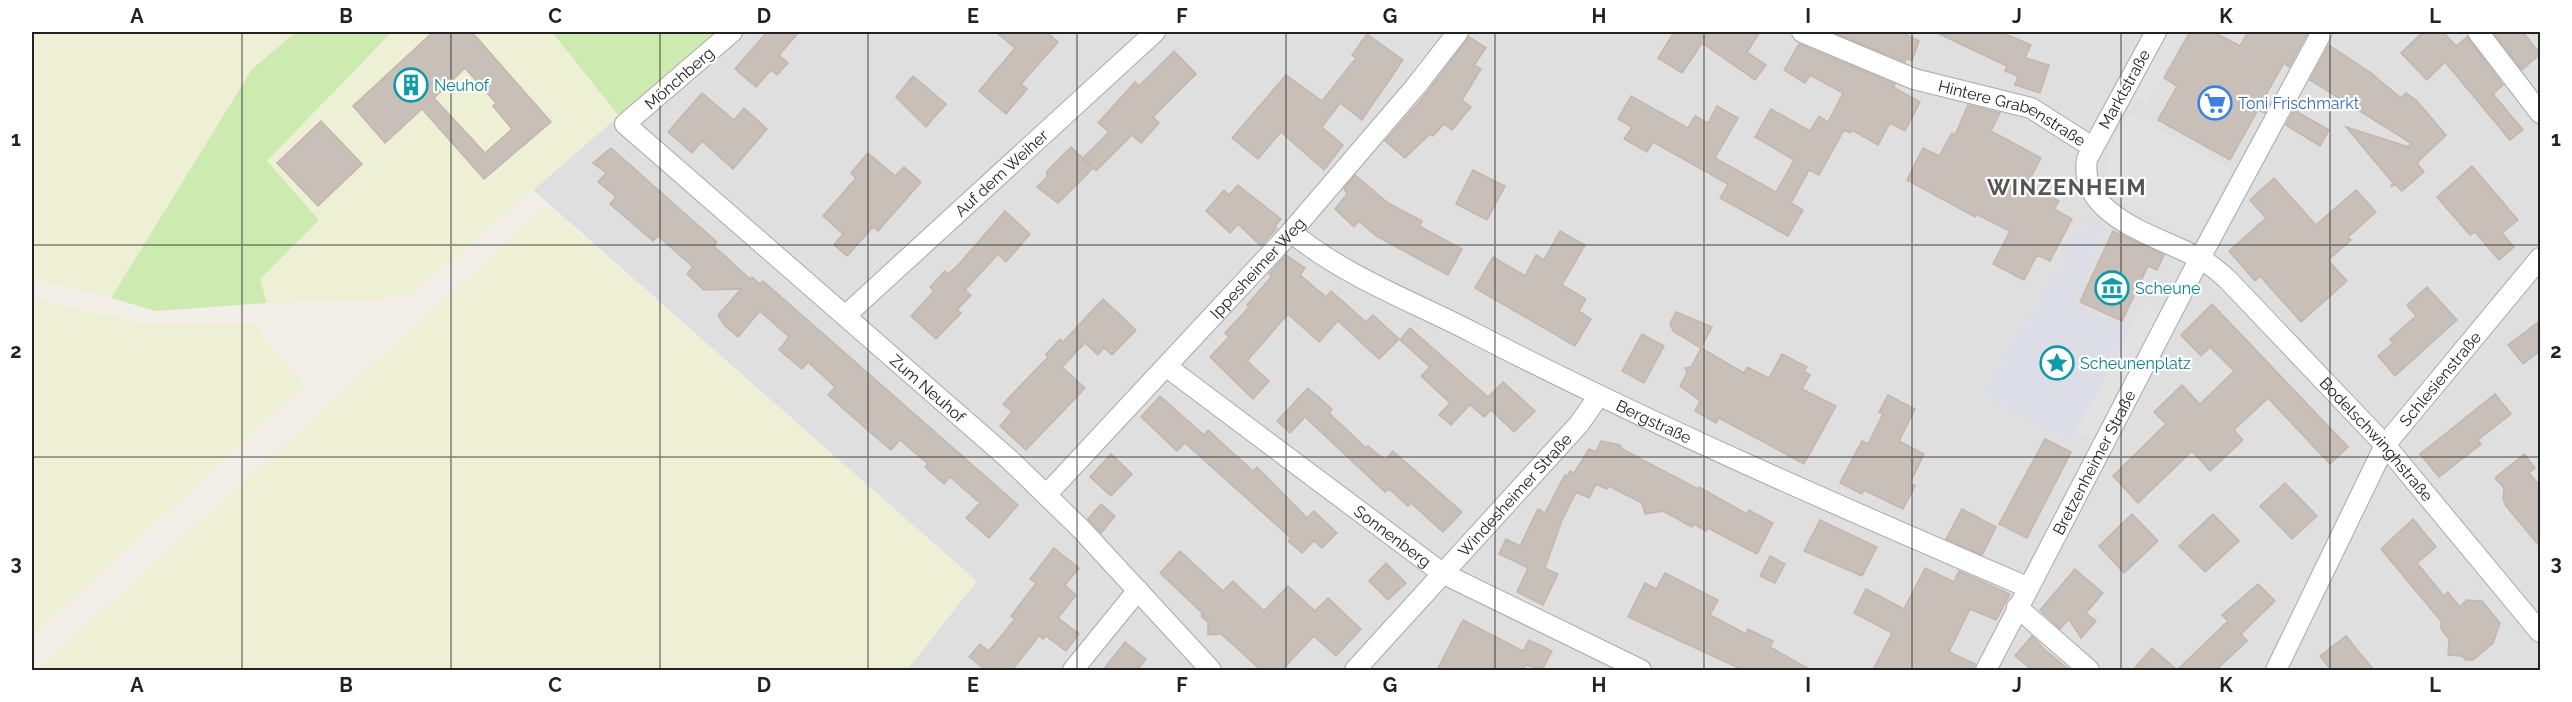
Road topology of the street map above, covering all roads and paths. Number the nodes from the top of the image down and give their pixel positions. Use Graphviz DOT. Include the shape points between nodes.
graph roads {
  1 [pos="732,32"];
  2 [pos="1155,32"];
  3 [pos="1458,32"];
  4 [pos="1802,32"];
  5 [pos="2156,32"];
  6 [pos="2322,32"];
  7 [pos="2478,32"];
  8 [pos="2541,113"];
  9 [pos="625,124"];
  10 [pos="2092,147"];
  11 [pos="1291,232"];
  12 [pos="2200,258"];
  13 [pos="2541,258"];
  14 [pos="846,316"];
  15 [pos="1167,367"];
  16 [pos="1598,398"];
  17 [pos="2385,445"];
  18 [pos="1047,494"];
  19 [pos="1442,573"];
  20 [pos="2027,587"];
  21 [pos="1138,590"];
  22 [pos="2017,608"];
  23 [pos="2541,632"];
  24 [pos="1073,670"];
  25 [pos="1211,670"];
  26 [pos="1355,670"];
  27 [pos="1641,670"];
  28 [pos="1986,670"];
  29 [pos="2089,670"];
  30 [pos="2276,670"];
  1 -- 9 [label="street, Mönchberg"];
  2 -- 14 [label="street, Auf dem Weiher"];
  3 -- 11 [label="street, Ippesheimer Weg"];
  4 -- 10 [label="street, Hintere Grabenstraße" via="1914,79 2031,108"];
  5 -- 10 [label="street, Marktstraße"];
  6 -- 12 [label="street, Bretzenheimer Straße"];
  7 -- 8 [label="street"];
  9 -- 14 [label="street, Zum Neuhof"];
  10 -- 12 [label="street, Hintere Grabenstraße" via="2087,176 2102,206 2119,219"];
  11 -- 15 [label="street, Ippesheimer Weg"];
  11 -- 16 [label="street, Bergstraße" via="1362,278"];
  12 -- 17 [label="street, Bodelschwinghstraße" via="2228,279"];
  12 -- 20 [label="street, Bretzenheimer Straße"];
  13 -- 17 [label="street, Schlesienstraße"];
  14 -- 18 [label="street, Zum Neuhof"];
  15 -- 18 [label="street, Ippesheimer Weg"];
  15 -- 19 [label="street, Sonnenberg"];
  16 -- 19 [label="street, Windesheimer Straße" via="1579,424"];
  16 -- 20 [label="street, Bergstraße"];
  17 -- 23 [label="street, Bodelschwinghstraße"];
  17 -- 30 [label="street, Schlesienstraße"];
  18 -- 21 [label="street, Zum Neuhof"];
  19 -- 26 [label="street, Windesheimer Straße"];
  19 -- 27 [label="street, Sonnenberg"];
  20 -- 22 [label="street, Bretzenheimer Straße"];
  21 -- 24 [label="street"];
  21 -- 25 [label="street, Zum Neuhof"];
  22 -- 28 [label="street, Bretzenheimer Straße"];
  22 -- 29 [label="street"];
}
